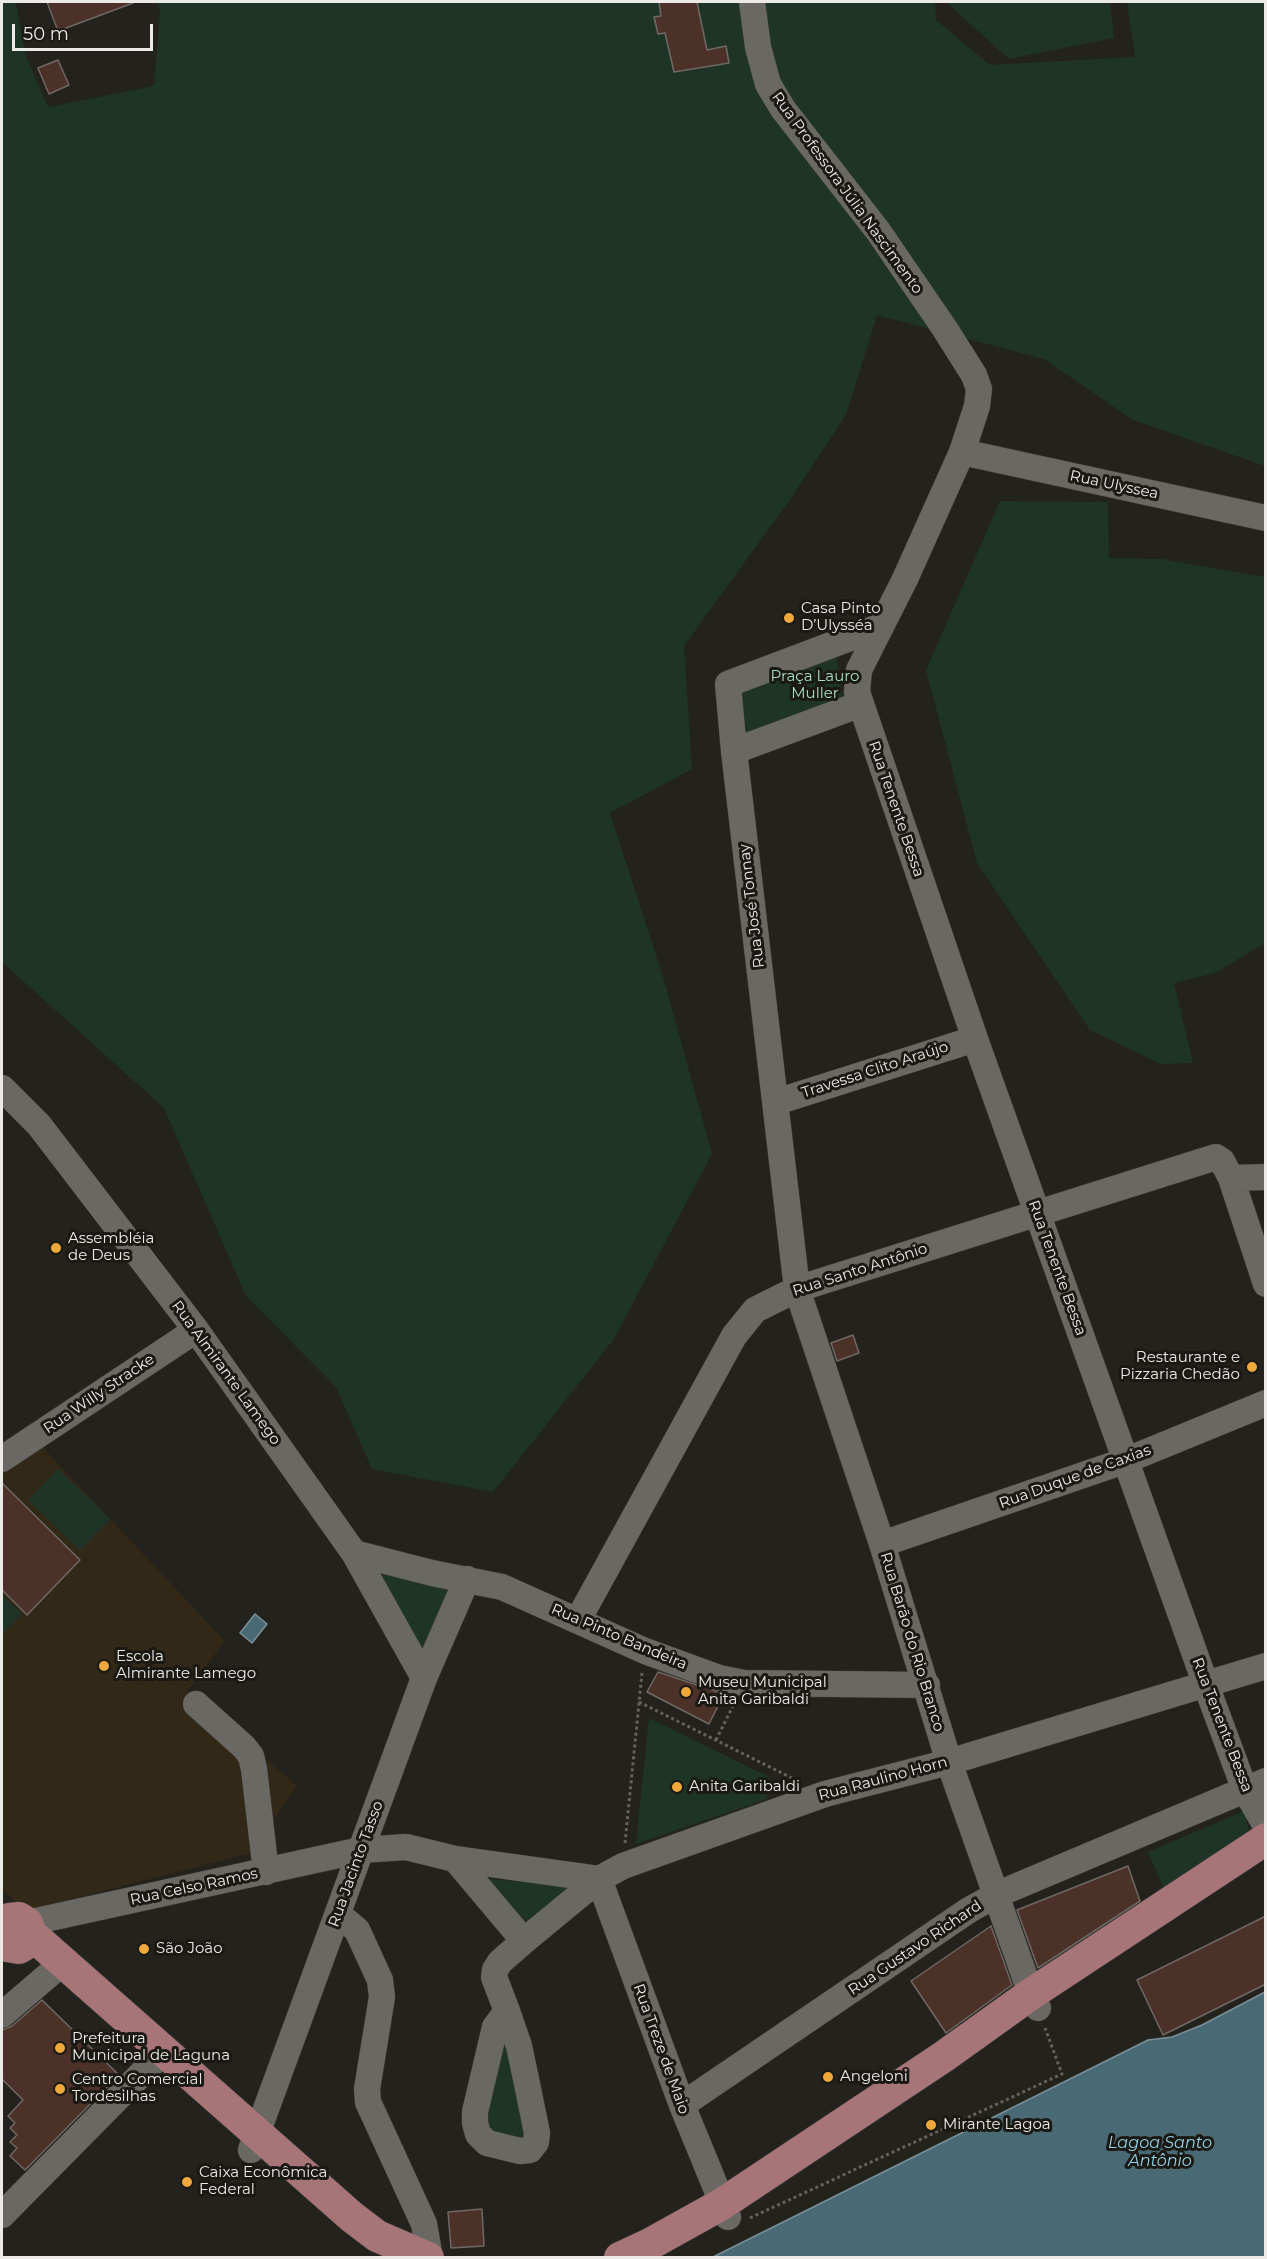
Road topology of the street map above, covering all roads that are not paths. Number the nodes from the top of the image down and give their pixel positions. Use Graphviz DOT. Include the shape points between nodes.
graph roads {
  1 [pos="752,2"];
  2 [pos="962,452"];
  3 [pos="1266,518"];
  4 [pos="879,627"];
  5 [pos="861,704"];
  6 [pos="734,751"];
  7 [pos="975,1039"];
  8 [pos="2,1088"];
  9 [pos="776,1102"];
  10 [pos="1266,1177"];
  11 [pos="1231,1178"];
  12 [pos="1037,1215"];
  13 [pos="1266,1284"];
  14 [pos="797,1289"];
  15 [pos="196,1330"];
  16 [pos="1266,1403"];
  17 [pos="2,1459"];
  18 [pos="1127,1460"];
  19 [pos="882,1544"];
  20 [pos="354,1553"];
  21 [pos="467,1579"];
  22 [pos="578,1620"];
  23 [pos="1266,1666"];
  24 [pos="424,1677"];
  25 [pos="927,1685"];
  26 [pos="1206,1685"];
  27 [pos="196,1704"];
  28 [pos="950,1762"];
  29 [pos="1255,1785"];
  30 [pos="1266,1826"];
  31 [pos="1266,1839"];
  32 [pos="361,1850"];
  33 [pos="455,1859"];
  34 [pos="1266,1860"];
  35 [pos="266,1872"];
  36 [pos="599,1879"];
  37 [pos="996,1895"];
  38 [pos="1174,1909"];
  39 [pos="338,1914"];
  40 [pos="13,1933"];
  41 [pos="524,1941"];
  42 [pos="52,1972"];
  43 [pos="1034,2001"];
  44 [pos="507,2011"];
  45 [pos="2,2015"];
  46 [pos="159,2057"];
  47 [pos="682,2105"];
  48 [pos="255,2143"];
  49 [pos="725,2210"];
  50 [pos="2,2215"];
  51 [pos="387,2258"];
  52 [pos="429,2258"];
  53 [pos="620,2258"];
  54 [pos="661,2258"];
  1 -- 2 [label="street, Rua Professora Júlia Nascimento" via="768,84 878,231 974,375 979,389 977,406"];
  2 -- 3 [label="street, Rua Ulyssea"];
  2 -- 4 [label="street, Rua Professora Júlia Nascimento"];
  4 -- 5 [label="street, Rua Professora Júlia Nascimento" via="856,681"];
  4 -- 6 [label="street, Rua José Tonnay" via="728,684"];
  5 -- 6 [label="street"];
  5 -- 7 [label="street, Rua Tenente Bessa"];
  6 -- 9 [label="street, Rua José Tonnay"];
  7 -- 9 [label="street, Travessa Clito Araújo"];
  7 -- 12 [label="street, Rua Tenente Bessa"];
  8 -- 15 [label="street, Rua Almirante Lamego" via="46,1133"];
  9 -- 14 [label="street, Rua José Tonnay"];
  10 -- 11 [label="street"];
  11 -- 12 [label="street, Rua Santo Antônio" via="1222,1161 1209,1158"];
  11 -- 13 [label="street"];
  12 -- 14 [label="street, Rua Santo Antônio"];
  12 -- 18 [label="street, Rua Tenente Bessa"];
  14 -- 19 [label="street, Rua Barão do Rio Branco"];
  14 -- 22 [label="street, Rua Santo Antônio" via="755,1310 734,1336"];
  15 -- 17 [label="street, Rua Willy Stracke"];
  15 -- 20 [label="street, Rua Almirante Lamego"];
  16 -- 18 [label="street, Rua Duque de Caxias"];
  18 -- 19 [label="street, Rua Duque de Caxias"];
  18 -- 26 [label="street, Rua Tenente Bessa"];
  19 -- 25 [label="street, Rua Barão do Rio Branco"];
  20 -- 21 [label="street, Rua Pinto Bandeira"];
  20 -- 24 [label="street, Rua Almirante Lamego"];
  21 -- 22 [label="street, Rua Pinto Bandeira" via="502,1587"];
  21 -- 24 [label="street, Rua Jacinto Tasso"];
  22 -- 25 [label="street, Rua Pinto Bandeira" via="645,1651 744,1683"];
  23 -- 26 [label="street, Rua Raulino Horn"];
  24 -- 32 [label="street, Rua Jacinto Tasso"];
  25 -- 28 [label="street, Rua Barão do Rio Branco"];
  26 -- 28 [label="street, Rua Raulino Horn"];
  26 -- 29 [label="street, Rua Tenente Bessa"];
  27 -- 35 [label="street" via="250,1756"];
  28 -- 36 [label="street, Rua Raulino Horn" via="825,1794 622,1866"];
  28 -- 37 [label="street, Rua Barão do Rio Branco"];
  29 -- 30 [label="street, Rua Tenente Bessa"];
  29 -- 37 [label="street, Rua Gustavo Richard"];
  31 -- 38 [label="main road"];
  32 -- 33 [label="street" via="406,1847"];
  32 -- 35 [label="street, Rua Celso Ramos"];
  32 -- 39 [label="street, Rua Jacinto Tasso"];
  33 -- 36 [label="street"];
  33 -- 41 [label="street"];
  34 -- 38 [label="main road"];
  35 -- 40 [label="street, Rua Celso Ramos"];
  36 -- 41 [label="street, Rua Raulino Horn"];
  36 -- 47 [label="street, Rua Treze de Maio"];
  37 -- 43 [label="street, Rua Barão do Rio Branco"];
  37 -- 47 [label="street, Rua Gustavo Richard"];
  38 -- 43 [label="main road"];
  39 -- 48 [label="street, Rua Jacinto Tasso"];
  39 -- 52 [label="street" via="357,1930 380,1980 382,1997 368,2102 424,2224"];
  40 -- 42 [label="main road"];
  40 -- 46 [label="main road"];
  41 -- 44 [label="street, Rua Raulino Horn" via="495,1970"];
  42 -- 45 [label="street"];
  42 -- 46 [label="main road"];
  43 -- 49 [label="main road"];
  44 -- 44 [label="street" via="519,2046 537,2133 530,2150 487,2143 475,2124 495,2027"];
  46 -- 48 [label="main road"];
  46 -- 50 [label="street"];
  47 -- 49 [label="street, Rua Treze de Maio"];
  48 -- 51 [label="main road" via="354,2238"];
  48 -- 52 [label="main road" via="377,2236"];
  49 -- 53 [label="main road"];
  49 -- 54 [label="main road"];
}
